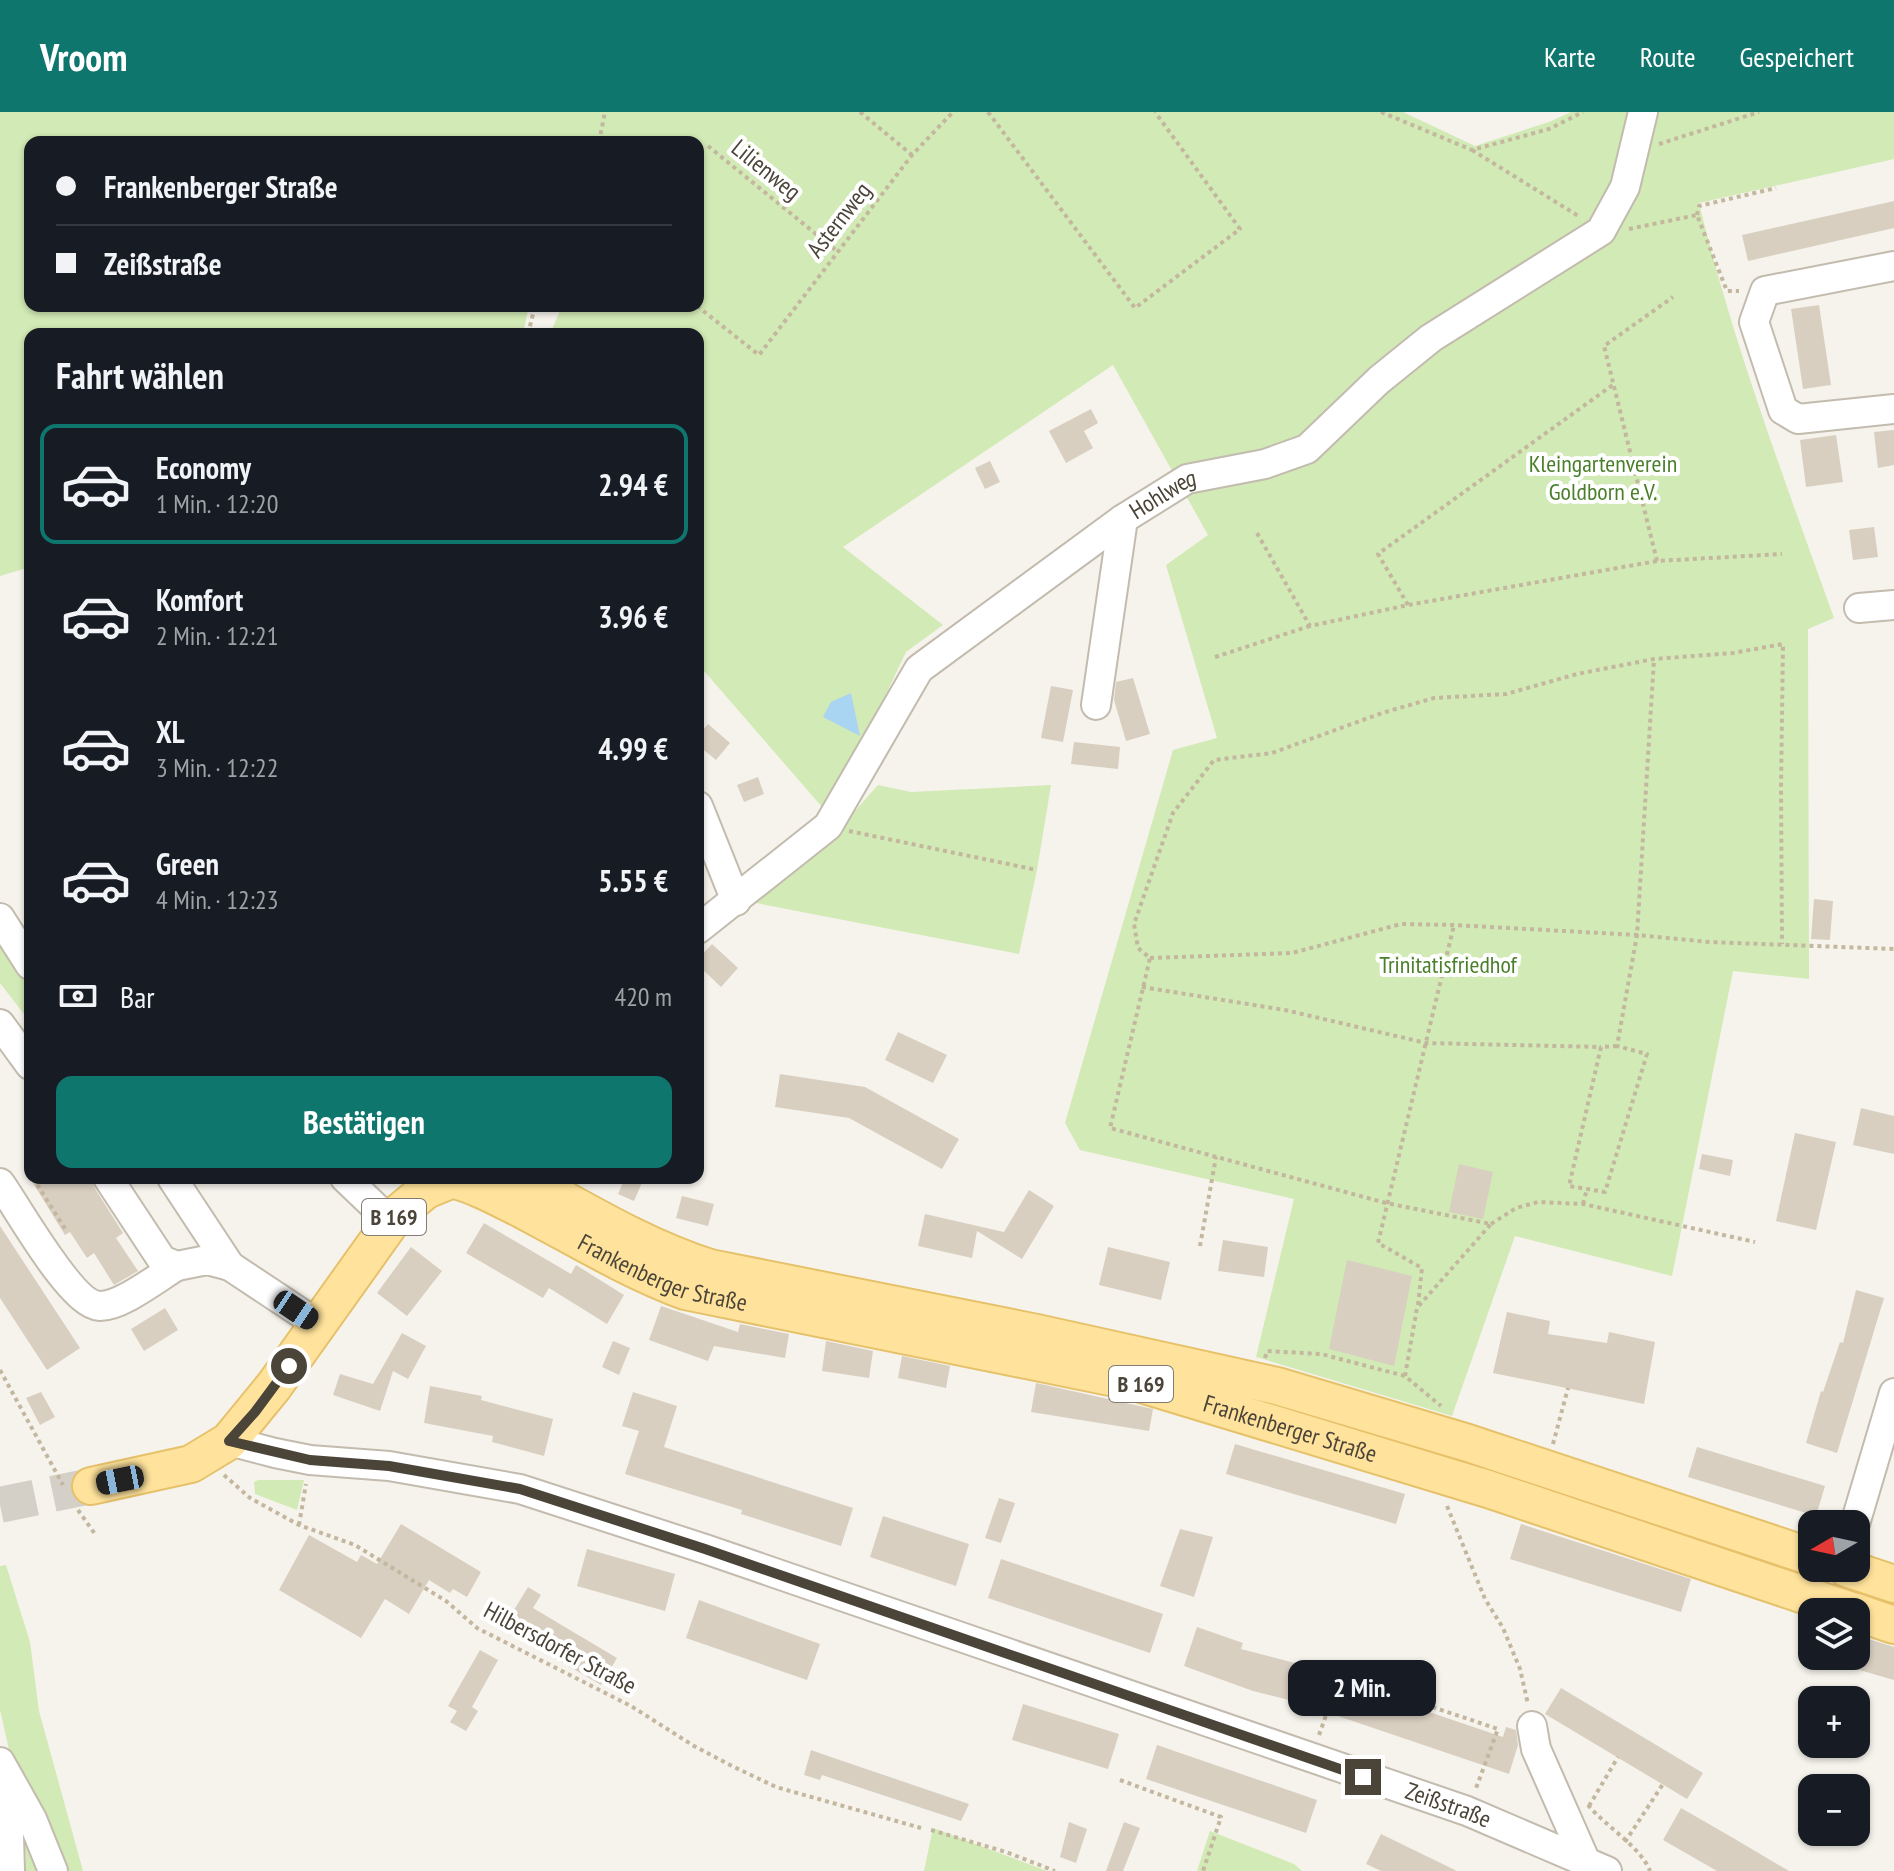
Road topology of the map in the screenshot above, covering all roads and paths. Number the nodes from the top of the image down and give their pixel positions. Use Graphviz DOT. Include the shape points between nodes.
graph roads {
  1 [pos="605,112"];
  2 [pos="860,112"];
  3 [pos="953,112"];
  4 [pos="988,112"];
  5 [pos="1155,112"];
  6 [pos="1381,112"];
  7 [pos="1583,112"];
  8 [pos="1643,112"];
  9 [pos="1759,112"];
  10 [pos="600,136"];
  11 [pos="708,146"];
  12 [pos="1472,150"];
  13 [pos="1634,151"];
  14 [pos="912,155"];
  15 [pos="1776,188"];
  16 [pos="1697,215"];
  17 [pos="1601,231"];
  18 [pos="838,252"];
  19 [pos="1894,266"];
  20 [pos="1765,291"];
  21 [pos="1673,297"];
  22 [pos="704,312"];
  23 [pos="1614,384"];
  24 [pos="1894,409"];
  25 [pos="1123,519"];
  26 [pos="1257,533"];
  27 [pos="1782,554"];
  28 [pos="1657,561"];
  29 [pos="1408,605"];
  30 [pos="1894,605"];
  31 [pos="1859,608"];
  32 [pos="1310,626"];
  33 [pos="1215,657"];
  34 [pos="1654,659"];
  35 [pos="1096,705"];
  36 [pos="704,821"];
  37 [pos="828,826"];
  38 [pos="1037,870"];
  39 [pos="736,901"];
  40 [pos="0,918"];
  41 [pos="704,925"];
  42 [pos="1454,925"];
  43 [pos="1637,935"];
  44 [pos="1782,944"];
  45 [pos="1894,949"];
  46 [pos="24,956"];
  47 [pos="1150,958"];
  48 [pos="1142,987"];
  49 [pos="0,1024"];
  50 [pos="1426,1043"];
  51 [pos="1617,1046"];
  52 [pos="1601,1047"];
  53 [pos="24,1057"];
  54 [pos="1216,1157"];
  55 [pos="0,1183"];
  56 [pos="37,1184"];
  57 [pos="112,1184"];
  58 [pos="176,1184"];
  59 [pos="351,1184"];
  60 [pos="440,1184"];
  61 [pos="471,1184"];
  62 [pos="536,1184"];
  63 [pos="1587,1189"];
  64 [pos="1386,1203"];
  65 [pos="1583,1204"];
  66 [pos="391,1222"];
  67 [pos="202,1224"];
  68 [pos="1491,1224"];
  69 [pos="67,1232"];
  70 [pos="1755,1242"];
  71 [pos="1200,1246"];
  72 [pos="180,1264"];
  73 [pos="230,1266"];
  74 [pos="1417,1308"];
  75 [pos="319,1325"];
  76 [pos="0,1370"];
  77 [pos="1405,1376"];
  78 [pos="1258,1381"];
  79 [pos="1568,1388"];
  80 [pos="1894,1393"];
  81 [pos="1557,1430"];
  82 [pos="1438,1434"];
  83 [pos="217,1449"];
  84 [pos="310,1460"];
  85 [pos="1456,1479"];
  86 [pos="76,1493"];
  87 [pos="1859,1510"];
  88 [pos="299,1525"];
  89 [pos="95,1534"];
  90 [pos="1798,1552"];
  91 [pos="1870,1576"];
  92 [pos="1894,1584"];
  93 [pos="1815,1598"];
  94 [pos="1870,1617"];
  95 [pos="1894,1625"];
  96 [pos="1532,1726"];
  97 [pos="1618,1757"];
  98 [pos="1311,1760"];
  99 [pos="0,1762"];
  100 [pos="1120,1780"];
  101 [pos="1663,1784"];
  102 [pos="0,1786"];
  103 [pos="1580,1794"];
  104 [pos="1589,1806"];
  105 [pos="1467,1811"];
  106 [pos="921,1828"];
  107 [pos="931,1830"];
  108 [pos="1625,1842"];
  109 [pos="1596,1866"];
  110 [pos="10,1871"];
  111 [pos="53,1871"];
  112 [pos="1055,1871"];
  113 [pos="1203,1871"];
  114 [pos="1650,1871"];
  1 -- 10 [label="path"];
  2 -- 14 [label="path"];
  3 -- 14 [label="path, Asternweg"];
  4 -- 5 [label="path" via="1135,308 1240,229"];
  6 -- 12 [label="path"];
  7 -- 12 [label="path" via="1549,129"];
  8 -- 13 [label="street, Hohlweg"];
  9 -- 13 [label="path"];
  11 -- 18 [label="path, Lilienweg"];
  12 -- 17 [label="path"];
  13 -- 17 [label="street, Hohlweg" via="1625,187"];
  14 -- 18 [label="path, Asternweg"];
  15 -- 16 [label="path" via="1699,206"];
  16 -- 17 [label="path"];
  16 -- 20 [label="path" via="1727,291"];
  17 -- 25 [label="street, Hohlweg" via="1431,338 1307,449 1265,464 1187,479"];
  18 -- 22 [label="path, Asternweg" via="759,355"];
  19 -- 20 [label="street"];
  20 -- 24 [label="street" via="1754,322 1783,410 1798,419"];
  21 -- 23 [label="path" via="1604,346"];
  23 -- 28 [label="path"];
  23 -- 29 [label="path" via="1378,554"];
  25 -- 35 [label="street"];
  25 -- 37 [label="street, Hohlweg" via="919,669"];
  26 -- 32 [label="path"];
  27 -- 28 [label="path"];
  28 -- 29 [label="path"];
  29 -- 32 [label="path"];
  30 -- 31 [label="street"];
  32 -- 33 [label="path"];
  34 -- 43 [label="path"];
  34 -- 44 [label="path" via="1783,644"];
  34 -- 47 [label="path" via="1506,694 1434,698 1272,753 1214,760 1173,813 1134,924 1138,948"];
  36 -- 39 [label="street"];
  37 -- 38 [label="path"];
  37 -- 39 [label="street, Hohlweg"];
  39 -- 41 [label="street, Hohlweg"];
  40 -- 46 [label="street"];
  42 -- 43 [label="path"];
  42 -- 47 [label="path" via="1401,924 1292,953"];
  42 -- 50 [label="path"];
  43 -- 44 [label="path"];
  43 -- 51 [label="path"];
  44 -- 45 [label="path"];
  47 -- 48 [label="path"];
  48 -- 50 [label="path" via="1285,1010"];
  48 -- 54 [label="path" via="1110,1128"];
  49 -- 53 [label="street"];
  50 -- 52 [label="path"];
  50 -- 64 [label="path"];
  51 -- 52 [label="path"];
  51 -- 63 [label="path" via="1647,1054 1605,1192"];
  52 -- 63 [label="path" via="1569,1186"];
  54 -- 64 [label="path"];
  54 -- 71 [label="path"];
  55 -- 72 [label="street" via="61,1275 91,1304 121,1300"];
  56 -- 69 [label="path"];
  57 -- 72 [label="street" via="162,1260"];
  58 -- 67 [label="street"];
  59 -- 66 [label="street"];
  60 -- 66 [label="main road, Frankenberger Straße / B 169"];
  61 -- 85 [label="main road, Frankenberger Straße / B 169" via="648,1277 685,1291 1135,1382"];
  62 -- 78 [label="main road, Frankenberger Straße / B 169" via="639,1240 710,1268"];
  63 -- 65 [label="path"];
  64 -- 68 [label="path"];
  64 -- 74 [label="path" via="1378,1243 1422,1268"];
  65 -- 68 [label="path" via="1538,1202"];
  65 -- 70 [label="path"];
  66 -- 75 [label="main road, Frankenberger Straße / B 169"];
  67 -- 72 [label="street" via="203,1249"];
  67 -- 73 [label="street"];
  68 -- 74 [label="path"];
  72 -- 73 [label="street" via="207,1260"];
  73 -- 75 [label="street"];
  74 -- 77 [label="path"];
  75 -- 83 [label="main road, Frankenberger Straße / B 169" via="255,1412"];
  76 -- 86 [label="path"];
  77 -- 78 [label="path" via="1321,1354 1267,1351"];
  77 -- 82 [label="path" via="1444,1408"];
  78 -- 82 [label="main road, Frankenberger Straße / B 169"];
  79 -- 81 [label="path"];
  80 -- 87 [label="street"];
  82 -- 90 [label="main road, Frankenberger Straße / B 169"];
  83 -- 84 [label="street, Zeißstraße"];
  83 -- 86 [label="main road, Frankenberger Straße / B 169" via="173,1469"];
  83 -- 88 [label="path, Hilbersdorfer Straße" via="250,1498"];
  84 -- 88 [label="path"];
  84 -- 98 [label="street, Zeißstraße" via="389,1466 520,1489"];
  85 -- 93 [label="main road, Frankenberger Straße / B 169"];
  85 -- 96 [label="path" via="1447,1504 1520,1669"];
  86 -- 89 [label="path"];
  88 -- 106 [label="path, Hilbersdorfer Straße" via="355,1545 446,1601 477,1628 765,1782"];
  91 -- 92 [label="main road"];
  94 -- 95 [label="main road, Frankenberger Straße / B 169"];
  96 -- 109 [label="street" via="1536,1749"];
  97 -- 104 [label="path"];
  98 -- 105 [label="street, Zeißstraße"];
  98 -- 105 [label="path" via="1340,1676 1498,1729"];
  99 -- 111 [label="street"];
  100 -- 113 [label="path" via="1221,1817"];
  101 -- 108 [label="path"];
  102 -- 110 [label="street"];
  103 -- 104 [label="path"];
  104 -- 108 [label="path"];
  105 -- 109 [label="street, Zeißstraße"];
  107 -- 112 [label="path"];
  108 -- 114 [label="path" via="1644,1857"];
}
